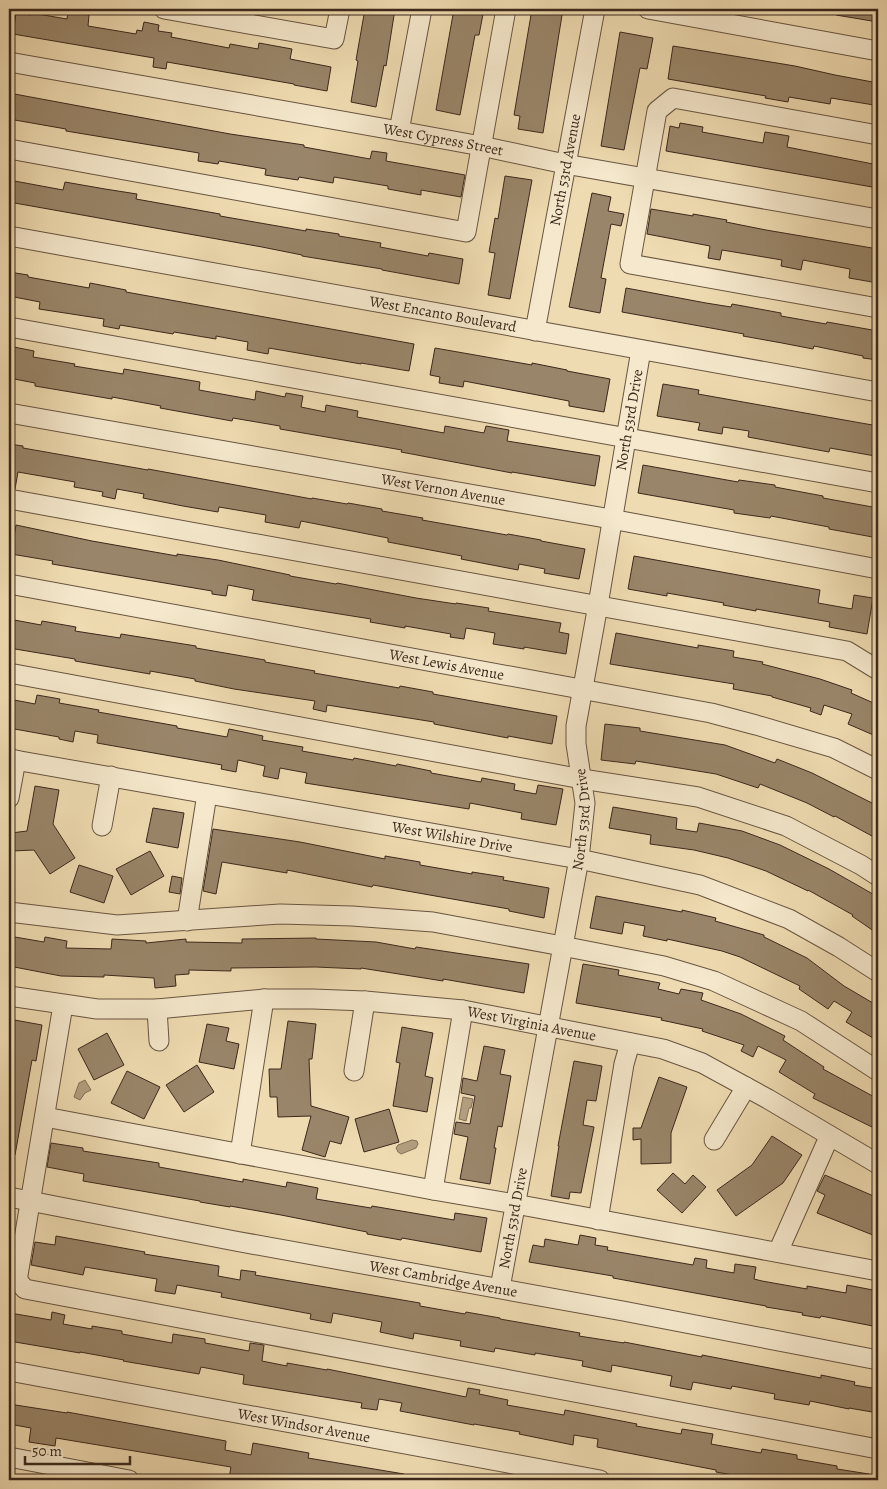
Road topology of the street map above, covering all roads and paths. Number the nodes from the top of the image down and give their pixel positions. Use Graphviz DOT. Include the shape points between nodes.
graph roads {
  1 [pos="164,9"];
  2 [pos="340,9"];
  3 [pos="422,9"];
  4 [pos="506,9"];
  5 [pos="595,9"];
  6 [pos="648,9"];
  7 [pos="676,11"];
  8 [pos="878,51"];
  9 [pos="9,62"];
  10 [pos="399,131"];
  11 [pos="878,135"];
  12 [pos="481,146"];
  13 [pos="9,149"];
  14 [pos="565,164"];
  15 [pos="645,178"];
  16 [pos="878,220"];
  17 [pos="9,236"];
  18 [pos="878,308"];
  19 [pos="9,327"];
  20 [pos="535,331"];
  21 [pos="640,350"];
  22 [pos="878,392"];
  23 [pos="9,413"];
  24 [pos="625,438"];
  25 [pos="878,483"];
  26 [pos="9,499"];
  27 [pos="611,519"];
  28 [pos="878,569"];
  29 [pos="9,584"];
  30 [pos="598,605"];
  31 [pos="878,670"];
  32 [pos="9,673"];
  33 [pos="583,690"];
  34 [pos="12,759"];
  35 [pos="878,770"];
  36 [pos="111,776"];
  37 [pos="582,779"];
  38 [pos="207,794"];
  39 [pos="9,798"];
  40 [pos="102,826"];
  41 [pos="579,859"];
  42 [pos="878,876"];
  43 [pos="9,912"];
  44 [pos="187,920"];
  45 [pos="562,946"];
  46 [pos="878,972"];
  47 [pos="9,996"];
  48 [pos="264,1000"];
  49 [pos="365,1000"];
  50 [pos="63,1005"];
  51 [pos="157,1009"];
  52 [pos="463,1010"];
  53 [pos="548,1027"];
  54 [pos="159,1041"];
  55 [pos="630,1043"];
  56 [pos="354,1071"];
  57 [pos="878,1071"];
  58 [pos="746,1087"];
  59 [pos="45,1117"];
  60 [pos="829,1137"];
  61 [pos="714,1140"];
  62 [pos="240,1154"];
  63 [pos="878,1164"];
  64 [pos="432,1190"];
  65 [pos="9,1197"];
  66 [pos="30,1201"];
  67 [pos="515,1204"];
  68 [pos="598,1220"];
  69 [pos="778,1252"];
  70 [pos="878,1271"];
  71 [pos="500,1288"];
  72 [pos="878,1360"];
  73 [pos="9,1371"];
  74 [pos="878,1449"];
  75 [pos="9,1457"];
  76 [pos="130,1480"];
  77 [pos="600,1480"];
  1 -- 2 [label="street" via="334,40"];
  3 -- 10 [label="street"];
  4 -- 12 [label="street"];
  5 -- 14 [label="street, North 53rd Avenue"];
  6 -- 7 [label="street"];
  7 -- 8 [label="street"];
  9 -- 10 [label="street, West Cypress Street"];
  10 -- 12 [label="street, West Cypress Street"];
  11 -- 15 [label="street" via="673,98 658,111"];
  12 -- 13 [label="street" via="466,232"];
  12 -- 14 [label="street, West Cypress Street"];
  14 -- 15 [label="street, West Cypress Street"];
  14 -- 20 [label="street, North 53rd Avenue"];
  15 -- 16 [label="street, West Cypress Street"];
  15 -- 18 [label="street" via="630,264"];
  17 -- 20 [label="street, West Encanto Boulevard"];
  19 -- 24 [label="street"];
  20 -- 21 [label="street, West Encanto Boulevard"];
  21 -- 22 [label="street, West Encanto Boulevard"];
  21 -- 24 [label="street, North 53rd Drive"];
  23 -- 27 [label="street, West Vernon Avenue"];
  24 -- 25 [label="street"];
  24 -- 27 [label="street, North 53rd Drive"];
  26 -- 30 [label="street"];
  27 -- 28 [label="street, West Vernon Avenue"];
  27 -- 30 [label="street, North 53rd Drive"];
  29 -- 33 [label="street, West Lewis Avenue"];
  30 -- 31 [label="street" via="847,651"];
  30 -- 33 [label="street, North 53rd Drive"];
  32 -- 37 [label="street"];
  33 -- 35 [label="street, West Lewis Avenue" via="711,713 756,725 834,748"];
  33 -- 37 [label="street, North 53rd Drive" via="576,726"];
  34 -- 36 [label="street, West Wilshire Drive"];
  34 -- 39 [label="street"];
  36 -- 38 [label="street, West Wilshire Drive"];
  36 -- 40 [label="street"];
  37 -- 41 [label="street, North 53rd Drive" via="585,803"];
  37 -- 42 [label="street" via="698,797 786,826"];
  38 -- 41 [label="street, West Wilshire Drive"];
  38 -- 44 [label="street"];
  41 -- 45 [label="street, North 53rd Drive"];
  41 -- 46 [label="street, West Wilshire Drive" via="700,885 789,919"];
  43 -- 44 [label="street" via="117,925"];
  44 -- 45 [label="street" via="280,914 352,916 433,922"];
  45 -- 53 [label="street, North 53rd Drive"];
  45 -- 57 [label="street" via="664,966 714,981 801,1021"];
  47 -- 50 [label="street, West Virginia Avenue"];
  48 -- 49 [label="street, West Virginia Avenue"];
  48 -- 51 [label="street, West Virginia Avenue"];
  48 -- 62 [label="street"];
  49 -- 52 [label="street, West Virginia Avenue"];
  49 -- 56 [label="street"];
  50 -- 51 [label="street, West Virginia Avenue" via="97,1009"];
  50 -- 59 [label="street"];
  51 -- 54 [label="street"];
  52 -- 53 [label="street, West Virginia Avenue"];
  52 -- 64 [label="street"];
  53 -- 55 [label="street, West Virginia Avenue"];
  53 -- 67 [label="street, North 53rd Drive"];
  55 -- 58 [label="street, West Virginia Avenue" via="663,1049 702,1063"];
  55 -- 68 [label="street"];
  58 -- 60 [label="street, West Virginia Avenue"];
  58 -- 61 [label="street"];
  59 -- 62 [label="street"];
  59 -- 66 [label="street"];
  60 -- 63 [label="street, West Virginia Avenue"];
  60 -- 69 [label="street"];
  62 -- 64 [label="street"];
  64 -- 67 [label="street"];
  65 -- 66 [label="street, West Cambridge Avenue"];
  66 -- 71 [label="street, West Cambridge Avenue"];
  66 -- 74 [label="street" via="18,1275 18,1281 25,1289"];
  67 -- 68 [label="street"];
  67 -- 71 [label="street, North 53rd Drive"];
  68 -- 69 [label="street"];
  69 -- 70 [label="street"];
  71 -- 72 [label="street, West Cambridge Avenue"];
  73 -- 77 [label="street, West Windsor Avenue"];
  75 -- 76 [label="street"];
}
